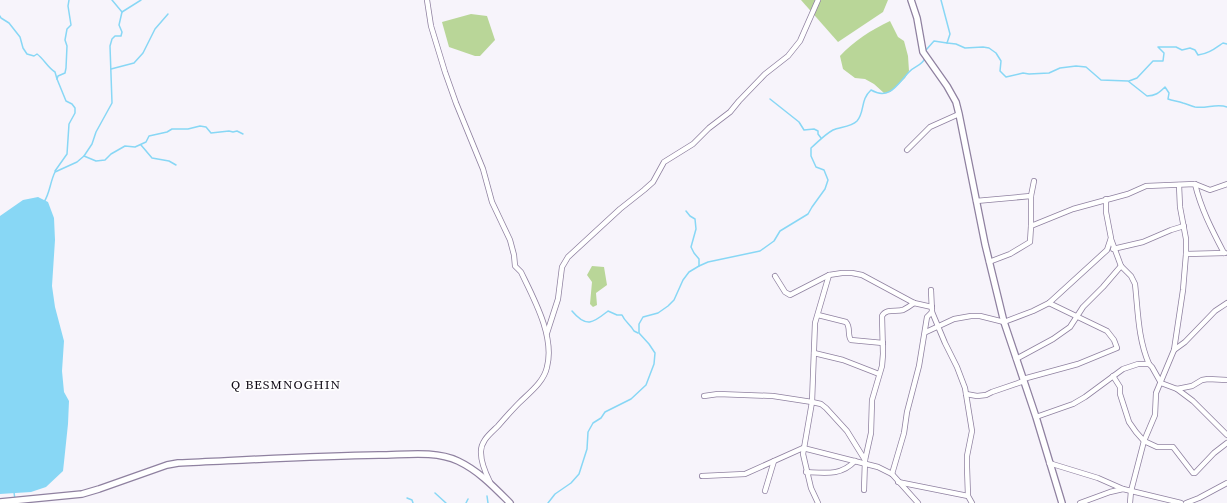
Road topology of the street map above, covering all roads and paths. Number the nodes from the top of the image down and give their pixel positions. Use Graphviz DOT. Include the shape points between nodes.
graph roads {
  1 [pos="427,0"];
  2 [pos="818,0"];
  3 [pos="911,0"];
  4 [pos="959,114"];
  5 [pos="907,150"];
  6 [pos="1034,182"];
  7 [pos="1195,184"];
  8 [pos="1227,184"];
  9 [pos="1179,185"];
  10 [pos="1031,196"];
  11 [pos="1106,199"];
  12 [pos="976,201"];
  13 [pos="1032,226"];
  14 [pos="1184,226"];
  15 [pos="1110,238"];
  16 [pos="1114,249"];
  17 [pos="1107,250"];
  18 [pos="1226,253"];
  19 [pos="1186,254"];
  20 [pos="989,262"];
  21 [pos="1121,266"];
  22 [pos="829,275"];
  23 [pos="775,276"];
  24 [pos="931,290"];
  25 [pos="914,303"];
  26 [pos="1049,303"];
  27 [pos="1227,303"];
  28 [pos="932,309"];
  29 [pos="818,315"];
  30 [pos="1077,317"];
  31 [pos="1004,322"];
  32 [pos="938,326"];
  33 [pos="926,332"];
  34 [pos="547,333"];
  35 [pos="883,343"];
  36 [pos="1174,350"];
  37 [pos="814,353"];
  38 [pos="1016,360"];
  39 [pos="1149,364"];
  40 [pos="878,374"];
  41 [pos="1113,376"];
  42 [pos="1023,380"];
  43 [pos="1227,380"];
  44 [pos="1160,383"];
  45 [pos="1177,389"];
  46 [pos="966,394"];
  47 [pos="704,396"];
  48 [pos="812,402"];
  49 [pos="1036,417"];
  50 [pos="1227,435"];
  51 [pos="1144,440"];
  52 [pos="1227,443"];
  53 [pos="803,448"];
  54 [pos="774,461"];
  55 [pos="855,461"];
  56 [pos="865,462"];
  57 [pos="1050,463"];
  58 [pos="806,472"];
  59 [pos="892,474"];
  60 [pos="702,476"];
  61 [pos="490,482"];
  62 [pos="898,482"];
  63 [pos="1227,483"];
  64 [pos="1123,489"];
  65 [pos="864,490"];
  66 [pos="765,491"];
  67 [pos="1132,491"];
  68 [pos="968,496"];
  69 [pos="0,502"];
  70 [pos="510,503"];
  71 [pos="818,503"];
  72 [pos="918,503"];
  73 [pos="972,503"];
  74 [pos="1062,503"];
  75 [pos="1080,503"];
  76 [pos="1130,503"];
  77 [pos="1181,503"];
  78 [pos="1186,503"];
  1 -- 34 [label="street" via="436,44 456,103 483,170 492,202 510,240 515,266 521,272"];
  2 -- 34 [label="street" via="800,41 788,56 693,144 664,162 644,190 568,256 562,267 558,299"];
  3 -- 4 [label="street" via="923,52 947,86"];
  4 -- 5 [label="street" via="930,127"];
  4 -- 12 [label="street"];
  6 -- 10 [label="street"];
  7 -- 8 [label="street" via="1210,190"];
  7 -- 9 [label="street"];
  7 -- 18 [label="street" via="1199,201 1211,228"];
  9 -- 11 [label="street" via="1146,186 1128,194"];
  9 -- 14 [label="street"];
  10 -- 12 [label="street"];
  10 -- 13 [label="street"];
  11 -- 13 [label="street" via="1064,212"];
  11 -- 15 [label="street"];
  12 -- 20 [label="street"];
  13 -- 20 [label="street" via="1030,242 1010,254"];
  14 -- 16 [label="street" via="1143,242"];
  14 -- 19 [label="street"];
  15 -- 16 [label="street"];
  15 -- 17 [label="street"];
  16 -- 17 [label="street"];
  16 -- 21 [label="street"];
  17 -- 26 [label="street"];
  18 -- 19 [label="street"];
  19 -- 36 [label="street"];
  20 -- 31 [label="street"];
  21 -- 30 [label="street"];
  21 -- 39 [label="street" via="1135,284 1143,351"];
  22 -- 23 [label="street" via="790,295 785,292"];
  22 -- 25 [label="street" via="857,274"];
  22 -- 29 [label="street"];
  24 -- 28 [label="street"];
  25 -- 28 [label="street"];
  25 -- 35 [label="street" via="904,309 883,313"];
  26 -- 30 [label="street"];
  26 -- 31 [label="street"];
  27 -- 36 [label="street"];
  28 -- 32 [label="street"];
  28 -- 33 [label="street"];
  29 -- 35 [label="street" via="846,322 851,340"];
  29 -- 37 [label="street" via="815,323"];
  30 -- 38 [label="street" via="1062,333"];
  30 -- 42 [label="street" via="1107,331 1118,348 1078,364"];
  31 -- 32 [label="street" via="971,316 954,319"];
  31 -- 38 [label="street"];
  32 -- 33 [label="street"];
  32 -- 46 [label="street" via="962,378"];
  33 -- 59 [label="street" via="904,433"];
  34 -- 61 [label="street" via="547,368 541,379 483,444 480,453"];
  35 -- 40 [label="street" via="882,366"];
  36 -- 44 [label="street"];
  37 -- 40 [label="street" via="843,360"];
  37 -- 48 [label="street"];
  38 -- 42 [label="street"];
  39 -- 41 [label="street" via="1129,366"];
  39 -- 44 [label="street"];
  40 -- 56 [label="street" via="872,400 871,433"];
  41 -- 49 [label="street" via="1073,404"];
  41 -- 51 [label="street" via="1120,387 1129,422"];
  42 -- 46 [label="street" via="986,395"];
  42 -- 49 [label="street"];
  43 -- 45 [label="street" via="1202,380 1192,386"];
  44 -- 45 [label="street"];
  44 -- 51 [label="street" via="1156,393 1154,420"];
  45 -- 50 [label="street" via="1194,401"];
  46 -- 68 [label="street" via="972,431 967,456"];
  47 -- 48 [label="street" via="773,396"];
  48 -- 53 [label="street"];
  48 -- 56 [label="street" via="820,404 847,431"];
  49 -- 57 [label="street"];
  51 -- 52 [label="street" via="1157,447 1172,446 1194,474"];
  51 -- 67 [label="street"];
  53 -- 54 [label="street"];
  53 -- 55 [label="street"];
  53 -- 58 [label="street"];
  54 -- 60 [label="street" via="745,474"];
  54 -- 66 [label="street"];
  55 -- 56 [label="street"];
  55 -- 58 [label="street" via="845,470"];
  56 -- 59 [label="street"];
  56 -- 65 [label="street"];
  57 -- 64 [label="street"];
  57 -- 74 [label="street"];
  58 -- 71 [label="street"];
  59 -- 62 [label="street"];
  61 -- 69 [label="street" via="457,461 442,456 369,455 268,459 178,463 82,494"];
  61 -- 70 [label="street"];
  62 -- 68 [label="street"];
  62 -- 72 [label="street"];
  63 -- 78 [label="street"];
  64 -- 67 [label="street"];
  64 -- 75 [label="street"];
  67 -- 76 [label="street"];
  67 -- 77 [label="street"];
  68 -- 73 [label="street"];
}
